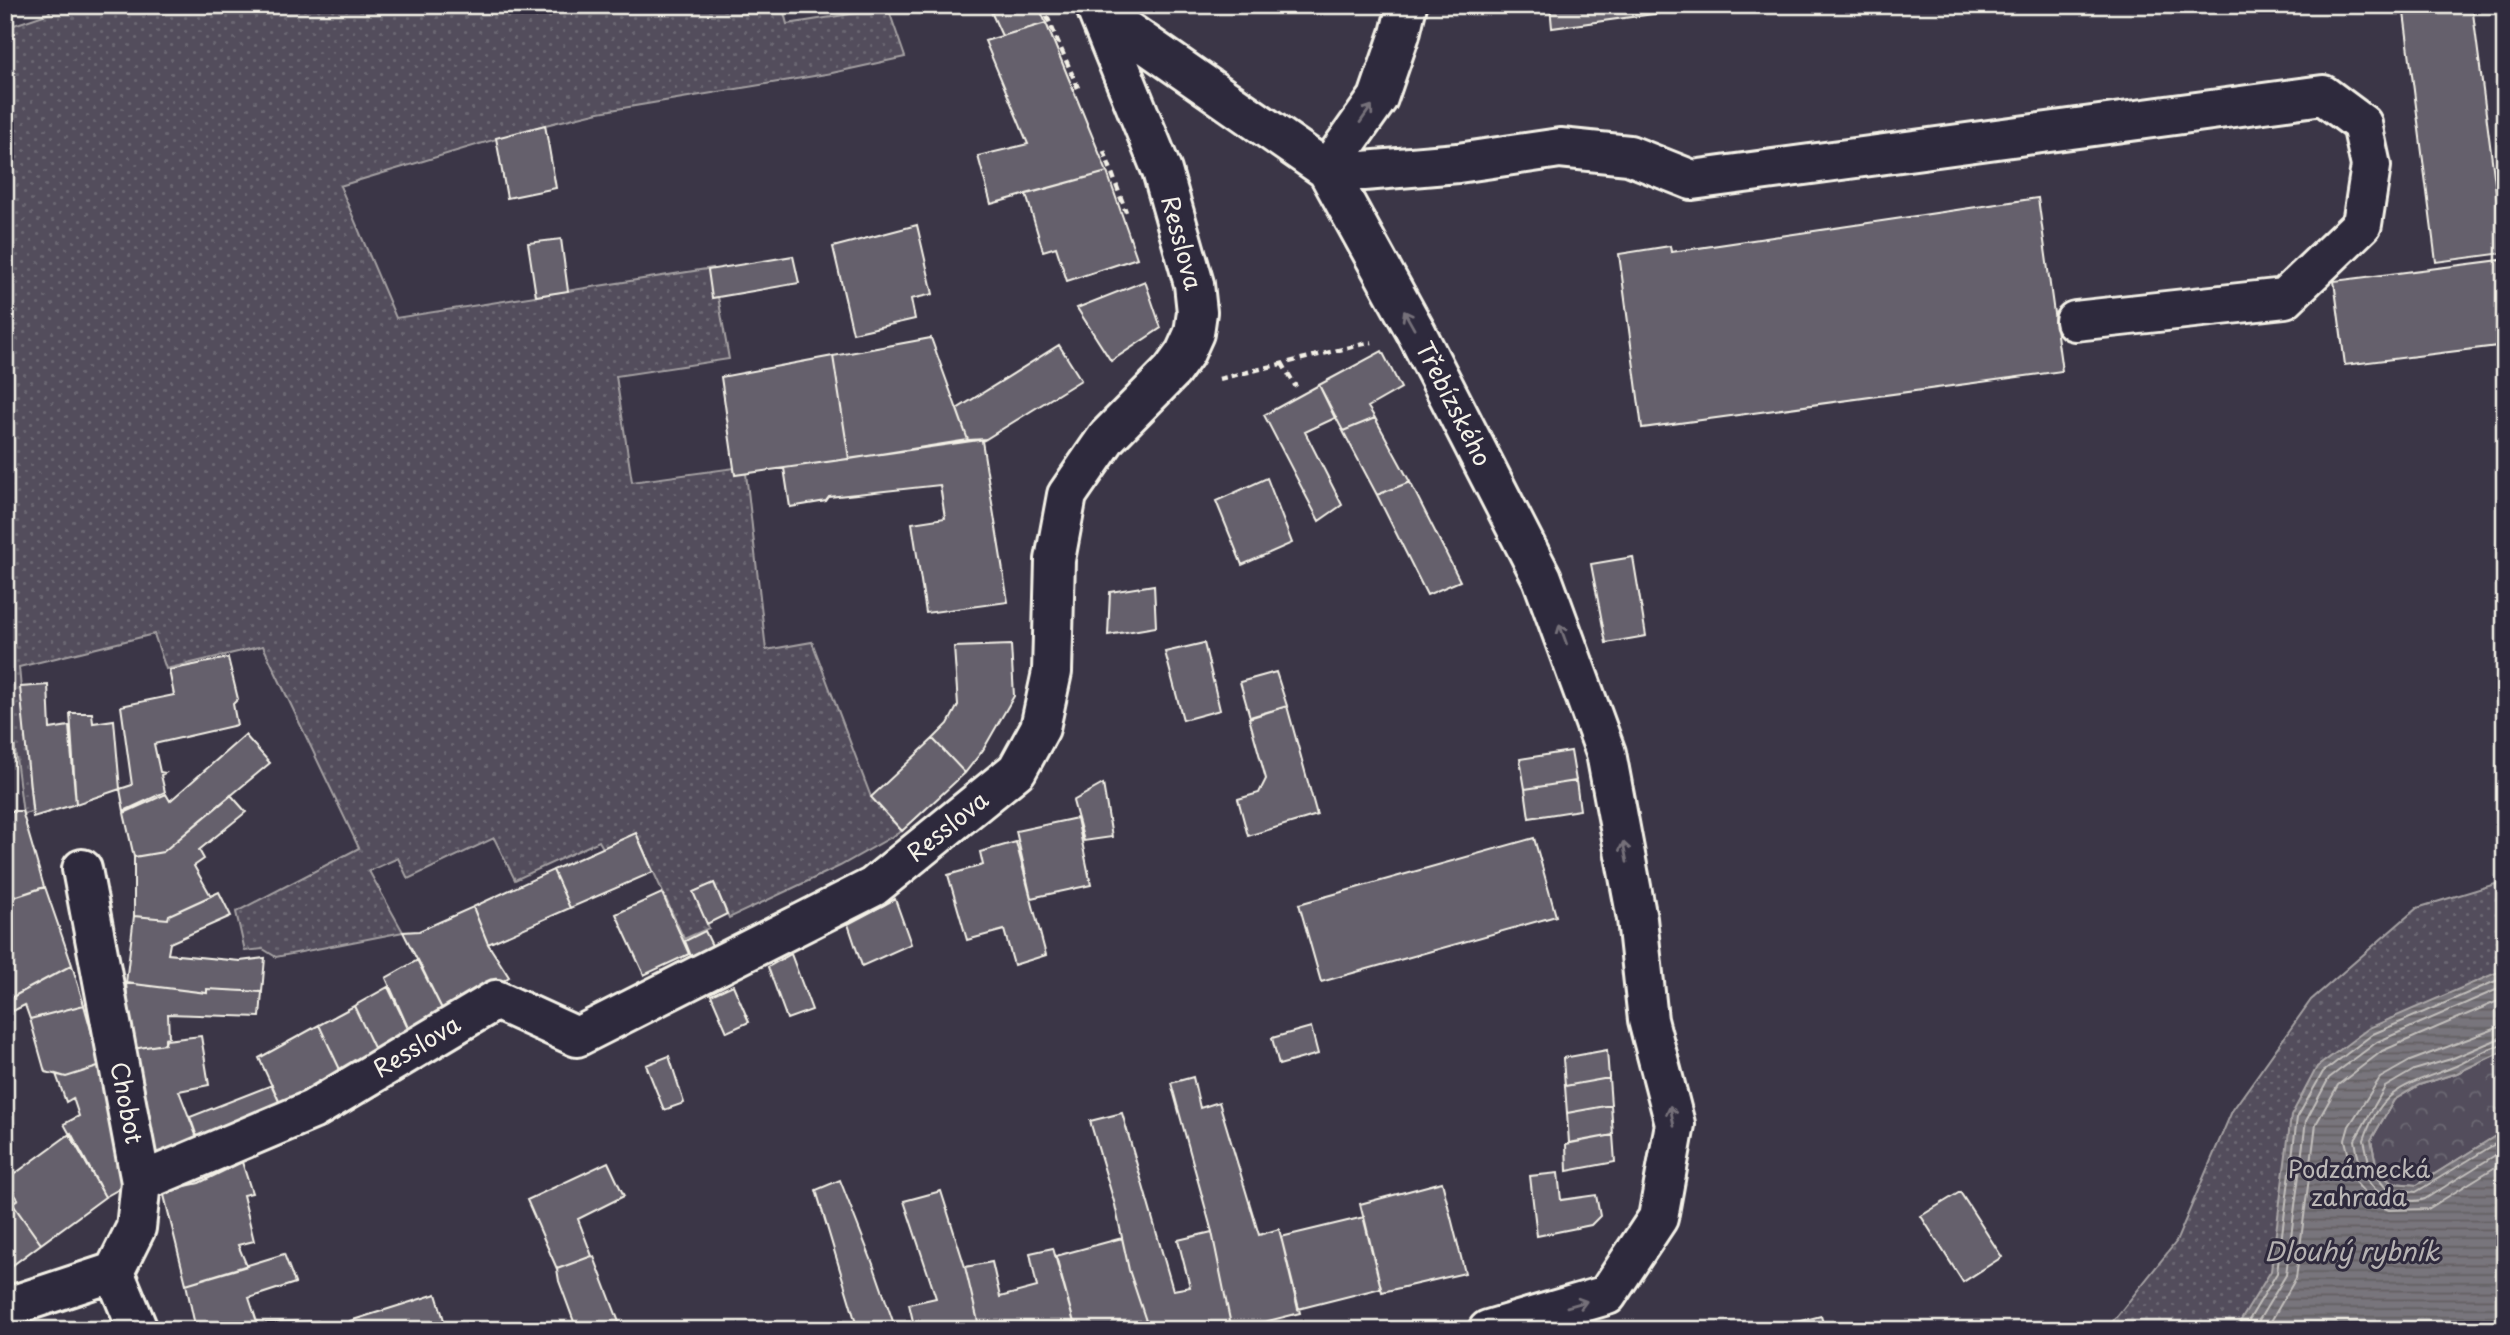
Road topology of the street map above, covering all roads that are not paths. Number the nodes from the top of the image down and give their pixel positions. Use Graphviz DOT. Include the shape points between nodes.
graph roads {
  1 [pos="1407,5"];
  2 [pos="1096,9"];
  3 [pos="1327,170"];
  4 [pos="2075,321"];
  5 [pos="82,869"];
  6 [pos="141,1182"];
  7 [pos="114,1272"];
  8 [pos="5,1304"];
  9 [pos="138,1330"];
  10 [pos="1488,1330"];
  3 -- 1 [label="street, one-way" via="1378,98"];
  2 -- 3 [label="street, Třebízského"];
  2 -- 6 [label="street, Resslova" via="1162,171 1194,284 1197,312 1185,353 1107,437 1068,495 1055,560 1052,672 1040,728 1017,770 873,887 577,1037 496,1000 312,1110"];
  3 -- 4 [label="street" via="1458,163 1560,148 1629,155 1692,180 2323,95 2362,124 2371,166 2361,224 2285,298"];
  10 -- 3 [label="street, Třebízského, one-way" via="1606,1295 1658,1218 1675,1124 1648,1020 1637,919 1606,753 1542,578"];
  5 -- 6 [label="street, Chobot"];
  6 -- 7 [label="street, Chobot" via="136,1228"];
  7 -- 8 [label="street"];
  7 -- 9 [label="street"];
}
